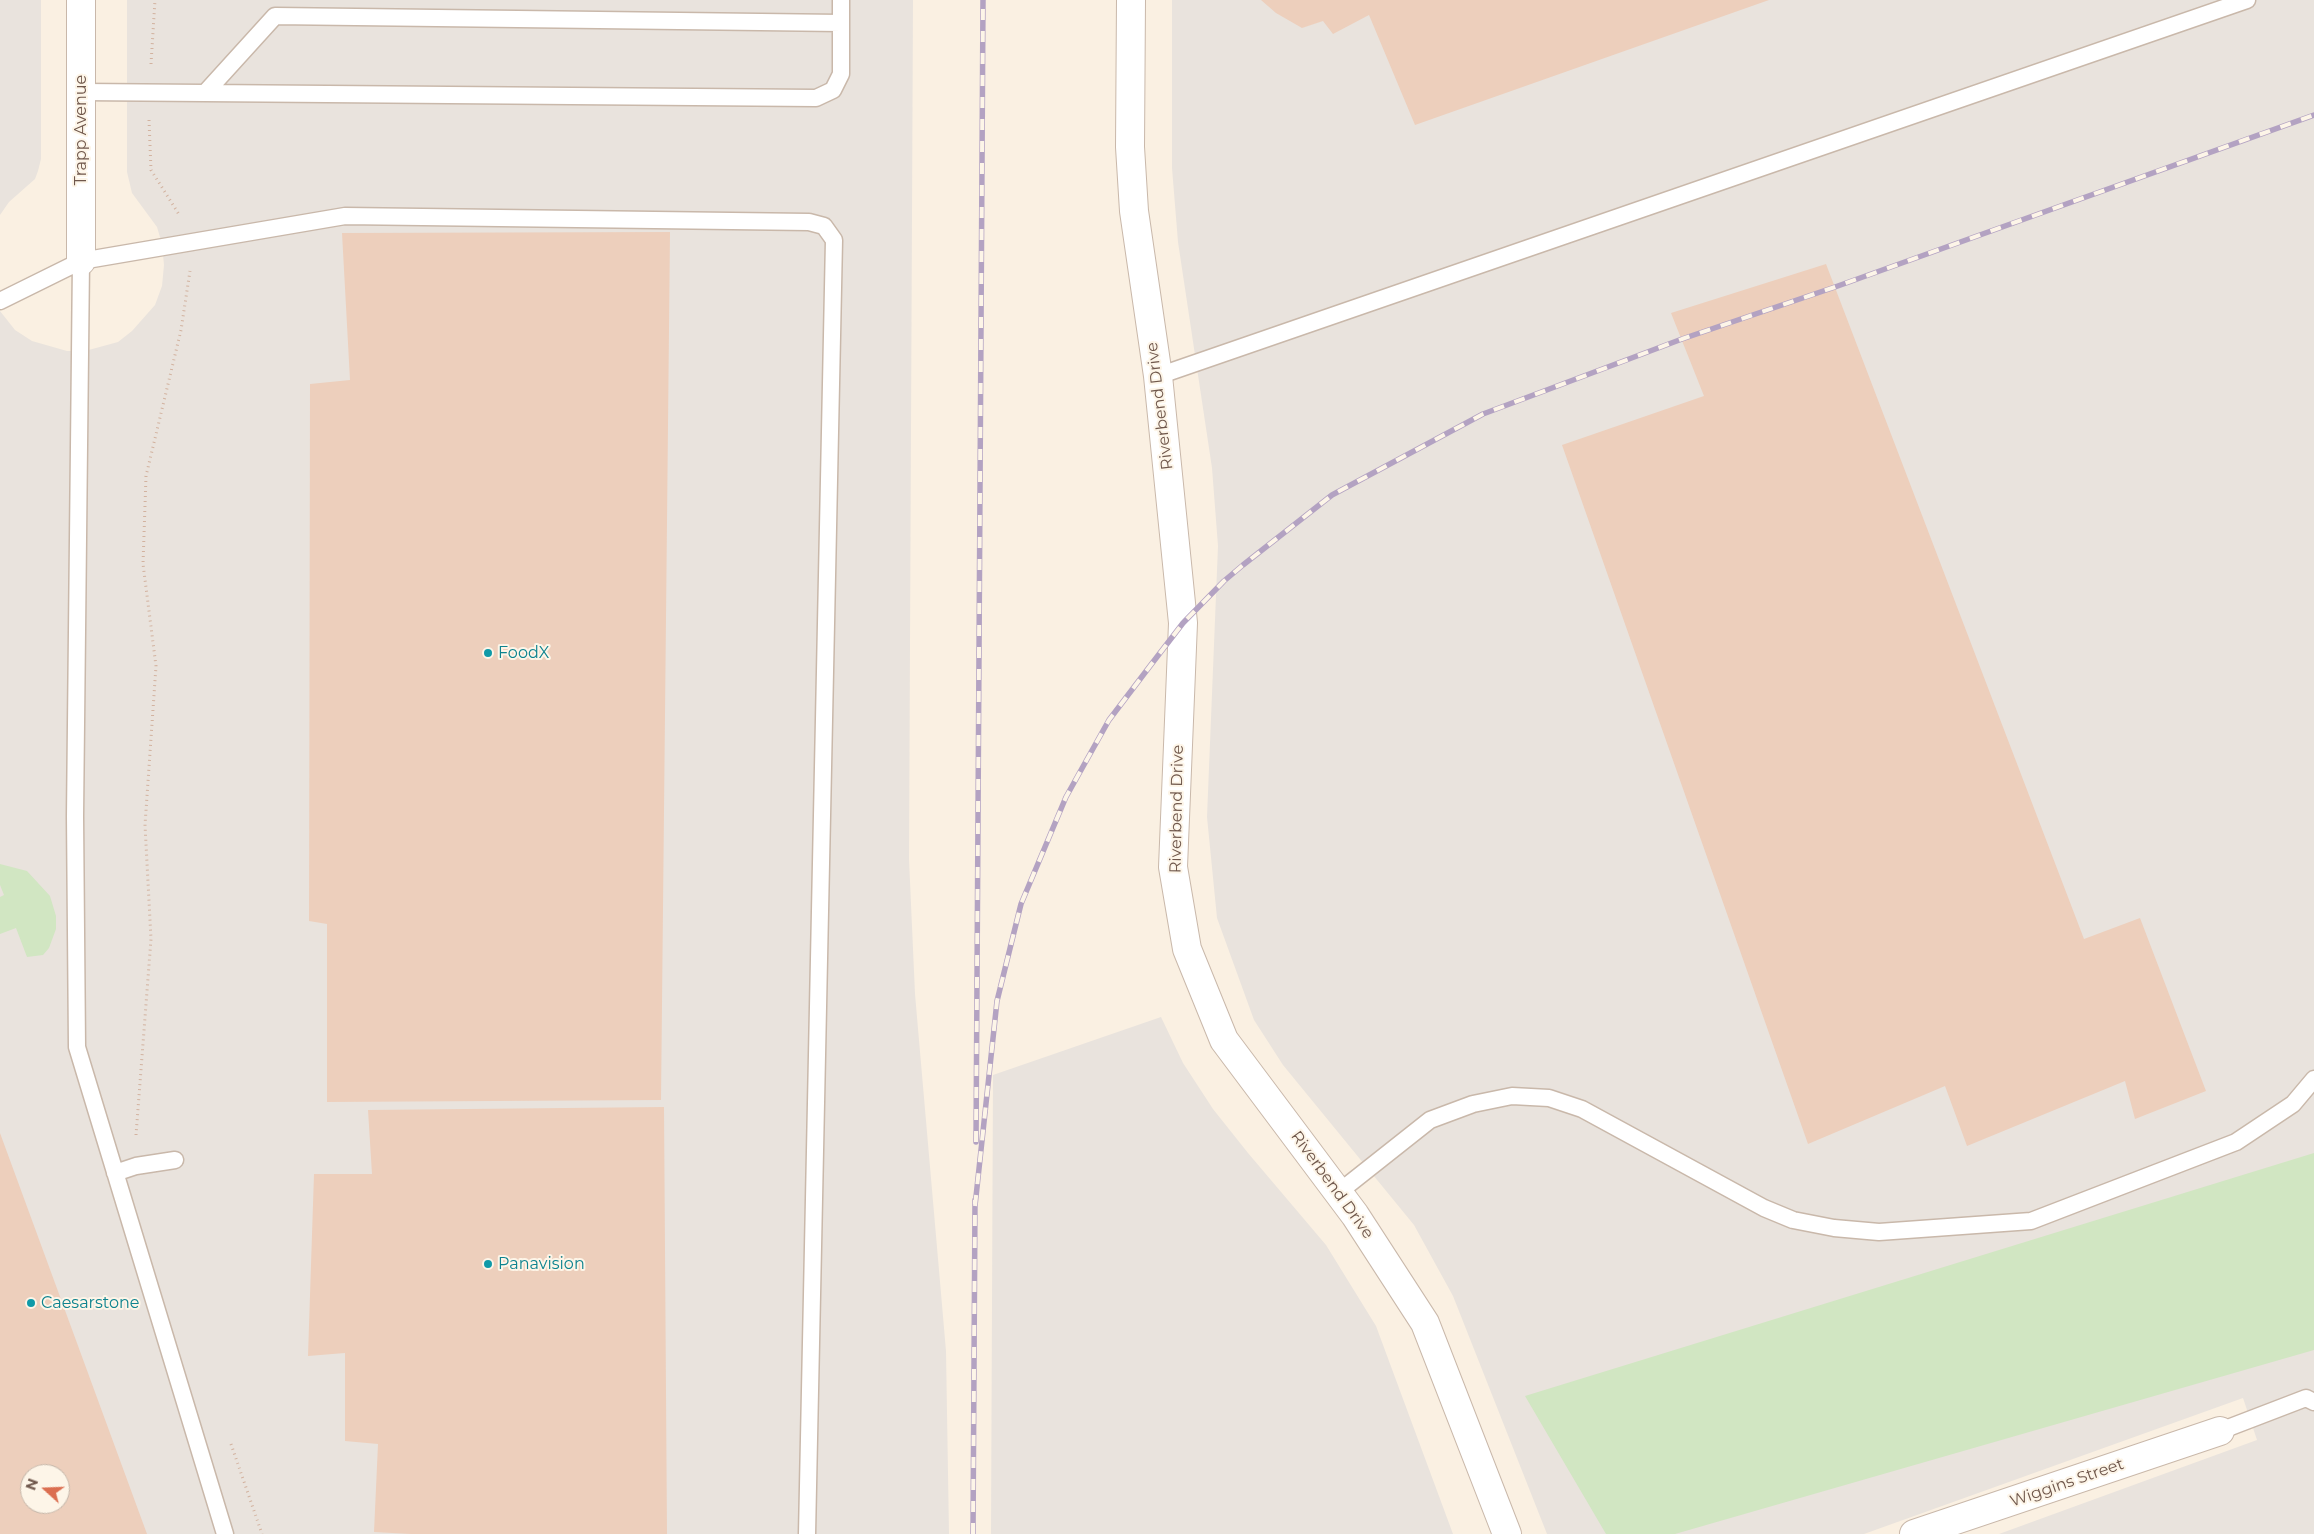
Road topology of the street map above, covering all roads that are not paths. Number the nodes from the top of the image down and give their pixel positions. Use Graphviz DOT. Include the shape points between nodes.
graph roads {
  1 [pos="81,0"];
  2 [pos="841,0"];
  3 [pos="1132,0"];
  4 [pos="2247,0"];
  5 [pos="841,23"];
  6 [pos="82,92"];
  7 [pos="206,92"];
  8 [pos="81,261"];
  9 [pos="0,301"];
  10 [pos="1158,376"];
  11 [pos="2314,1079"];
  12 [pos="175,1160"];
  13 [pos="115,1173"];
  14 [pos="1339,1192"];
  15 [pos="2314,1402"];
  16 [pos="2220,1432"];
  17 [pos="225,1534"];
  18 [pos="807,1534"];
  19 [pos="1507,1534"];
  20 [pos="1914,1534"];
  1 -- 6 [label="street, Trapp Avenue"];
  2 -- 5 [label="lane"];
  3 -- 10 [label="street, Riverbend Drive" via="1130,147 1134,211"];
  4 -- 10 [label="lane"];
  5 -- 7 [label="lane" via="275,16"];
  5 -- 7 [label="lane" via="841,74 833,90 816,98"];
  6 -- 7 [label="lane"];
  6 -- 8 [label="street, Trapp Avenue"];
  8 -- 9 [label="lane"];
  8 -- 13 [label="lane" via="75,816 77,1047"];
  8 -- 18 [label="lane" via="345,216 809,222 824,226 834,240"];
  10 -- 14 [label="street, Riverbend Drive" via="1183,624 1172,867 1187,949 1224,1040"];
  11 -- 14 [label="lane" via="2293,1104 2236,1142 2031,1221 1879,1232 1794,1220 1764,1208 1582,1109 1549,1098 1512,1096 1473,1104 1430,1120"];
  12 -- 13 [label="lane"];
  13 -- 17 [label="lane"];
  14 -- 19 [label="street, Riverbend Drive" via="1425,1323"];
  15 -- 16 [label="lane" via="2306,1398"];
  16 -- 20 [label="street, Wiggins Street"];
}
